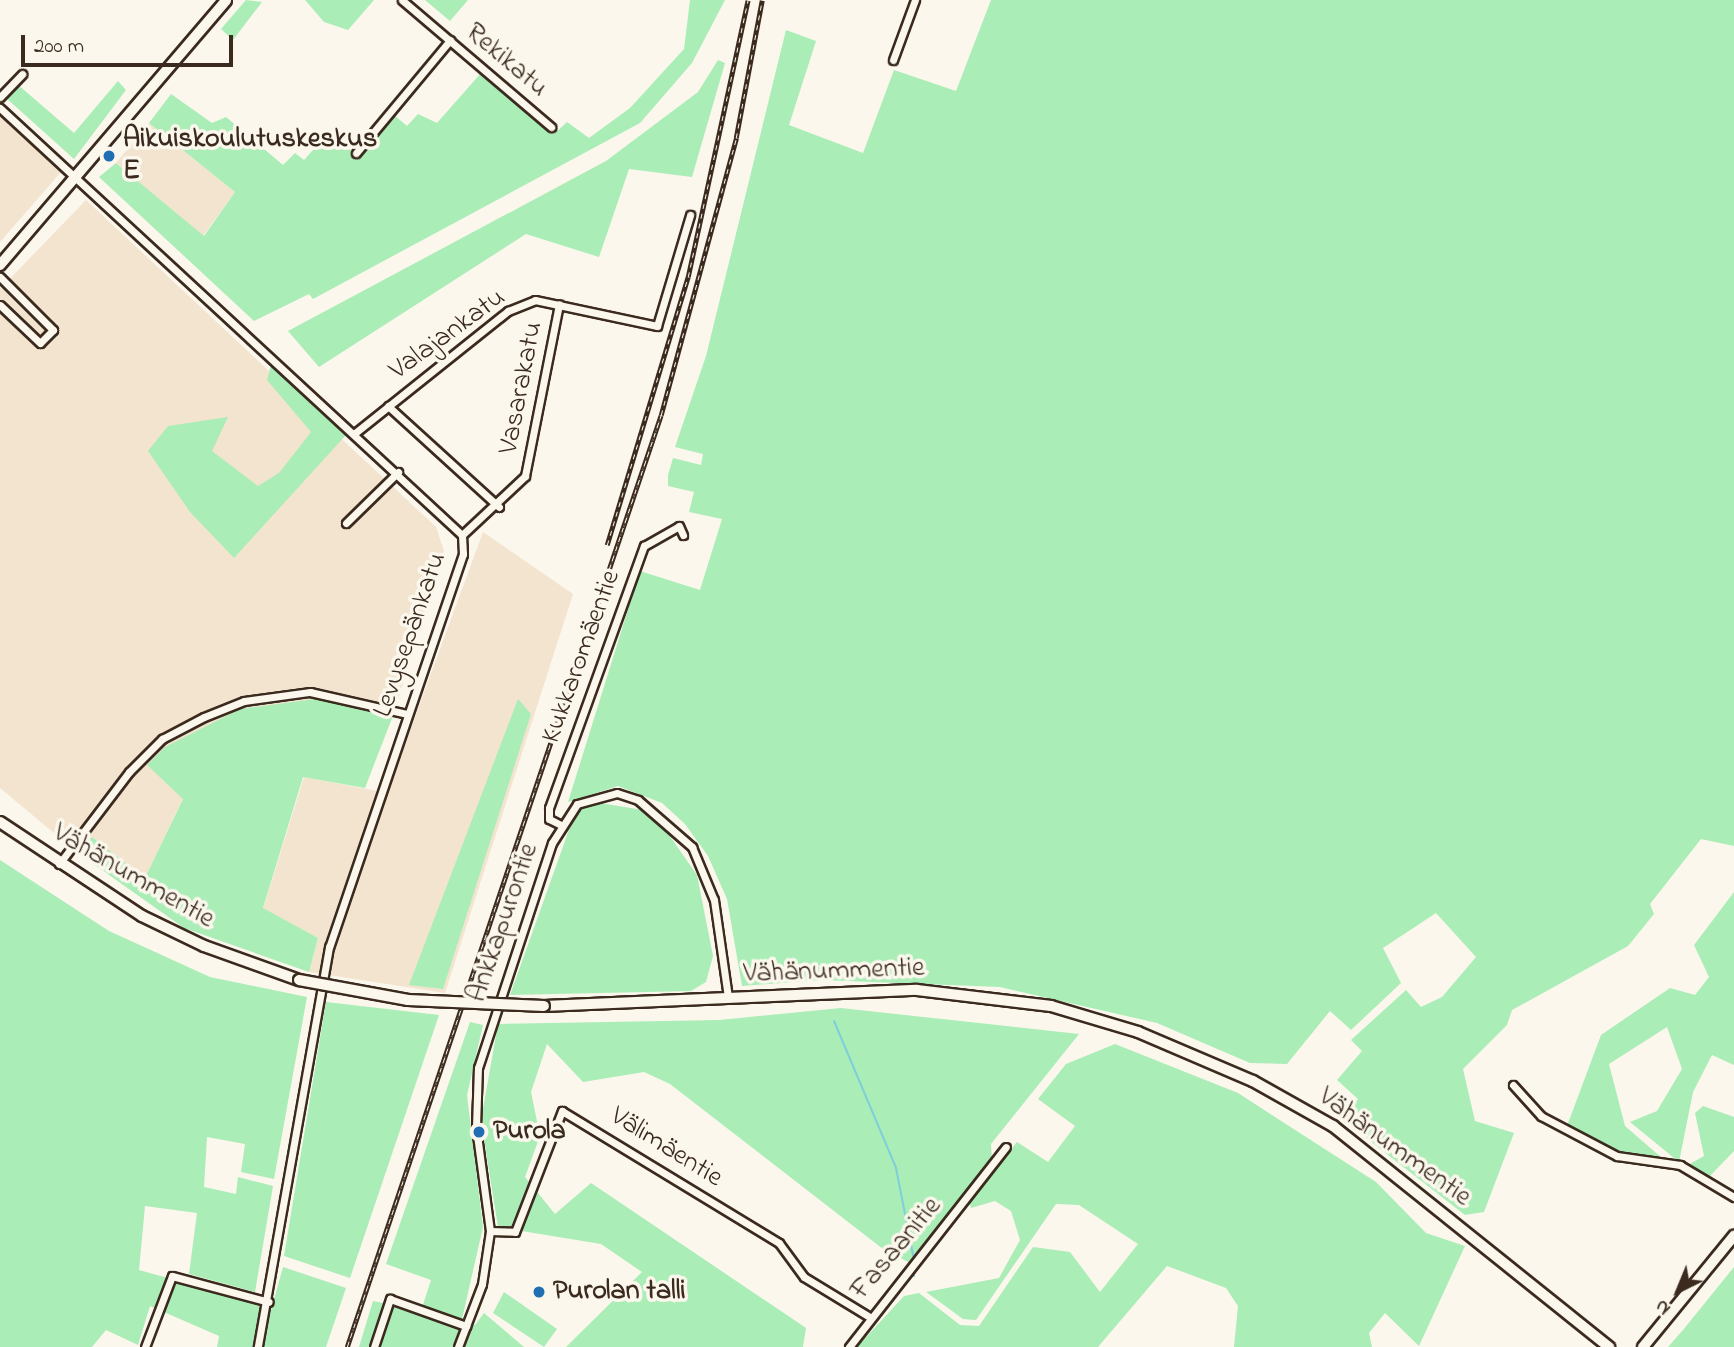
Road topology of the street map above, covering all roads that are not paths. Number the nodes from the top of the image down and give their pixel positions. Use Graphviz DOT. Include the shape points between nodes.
graph roads {
  1 [pos="226,0"];
  2 [pos="402,0"];
  3 [pos="913,1"];
  4 [pos="450,40"];
  5 [pos="892,60"];
  6 [pos="22,74"];
  7 [pos="0,97"];
  8 [pos="0,108"];
  9 [pos="551,127"];
  10 [pos="356,153"];
  11 [pos="76,177"];
  12 [pos="690,215"];
  13 [pos="0,265"];
  14 [pos="0,277"];
  15 [pos="559,304"];
  16 [pos="0,305"];
  17 [pos="388,406"];
  18 [pos="355,433"];
  19 [pos="398,472"];
  20 [pos="499,507"];
  21 [pos="346,523"];
  22 [pos="462,535"];
  23 [pos="683,535"];
  24 [pos="407,714"];
  25 [pos="0,822"];
  26 [pos="561,825"];
  27 [pos="59,865"];
  28 [pos="728,997"];
  29 [pos="1513,1085"];
  30 [pos="1006,1147"];
  31 [pos="1734,1197"];
  32 [pos="490,1231"];
  33 [pos="1734,1236"];
  34 [pos="269,1301"];
  35 [pos="868,1316"];
  36 [pos="466,1326"];
  37 [pos="145,1347"];
  38 [pos="258,1347"];
  39 [pos="374,1347"];
  40 [pos="458,1347"];
  41 [pos="849,1347"];
  42 [pos="1609,1347"];
  43 [pos="1643,1347"];
  1 -- 11 [label="street"];
  2 -- 4 [label="street, Rekikatu"];
  3 -- 5 [label="street"];
  4 -- 9 [label="street, Rekikatu"];
  4 -- 10 [label="street"];
  6 -- 7 [label="street"];
  8 -- 11 [label="street, Levysepänkatu"];
  11 -- 13 [label="street"];
  11 -- 18 [label="street, Levysepänkatu"];
  12 -- 15 [label="street, Valajankatu" via="657,326"];
  14 -- 16 [label="street" via="53,330 40,343"];
  15 -- 17 [label="street, Valajankatu" via="535,300 508,311"];
  15 -- 20 [label="street, Vasarakatu" via="528,468"];
  17 -- 18 [label="street, Valajankatu"];
  17 -- 20 [label="street"];
  18 -- 19 [label="street, Levysepänkatu"];
  19 -- 21 [label="street"];
  19 -- 22 [label="street, Levysepänkatu"];
  20 -- 22 [label="street, Vasarakatu"];
  22 -- 24 [label="street, Levysepänkatu" via="463,554"];
  23 -- 26 [label="street, Kukkaromäentie" via="679,526 644,546 549,808 549,819"];
  24 -- 27 [label="street" via="310,692 244,701 204,717 162,739 129,772"];
  24 -- 34 [label="street, Levysepänkatu" via="328,947"];
  25 -- 27 [label="main road, Vähänummentie"];
  26 -- 28 [label="street, Ankkapurontie" via="577,804 617,793 658,811 678,829 705,871 714,900"];
  26 -- 32 [label="street, Ankkapurontie" via="478,1068 476,1127"];
  27 -- 28 [label="main road, Vähänummentie, bridge" via="204,946 299,980 408,1000 544,1006"];
  28 -- 42 [label="main road, Vähänummentie" via="844,989 982,995 1138,1032 1253,1081 1333,1126"];
  29 -- 31 [label="street" via="1541,1116 1617,1156 1680,1165"];
  30 -- 35 [label="street, Fasaanitie" via="924,1259"];
  32 -- 35 [label="street, Välimäentie" via="515,1232 562,1111 779,1243 804,1278"];
  32 -- 36 [label="street, Ankkapurontie" via="482,1284"];
  33 -- 43 [label="street"];
  34 -- 37 [label="street" via="172,1276"];
  34 -- 38 [label="street, Levysepänkatu"];
  35 -- 41 [label="street, Fasaanitie"];
  36 -- 39 [label="street" via="390,1299"];
  36 -- 40 [label="street, Ankkapurontie"];
}
